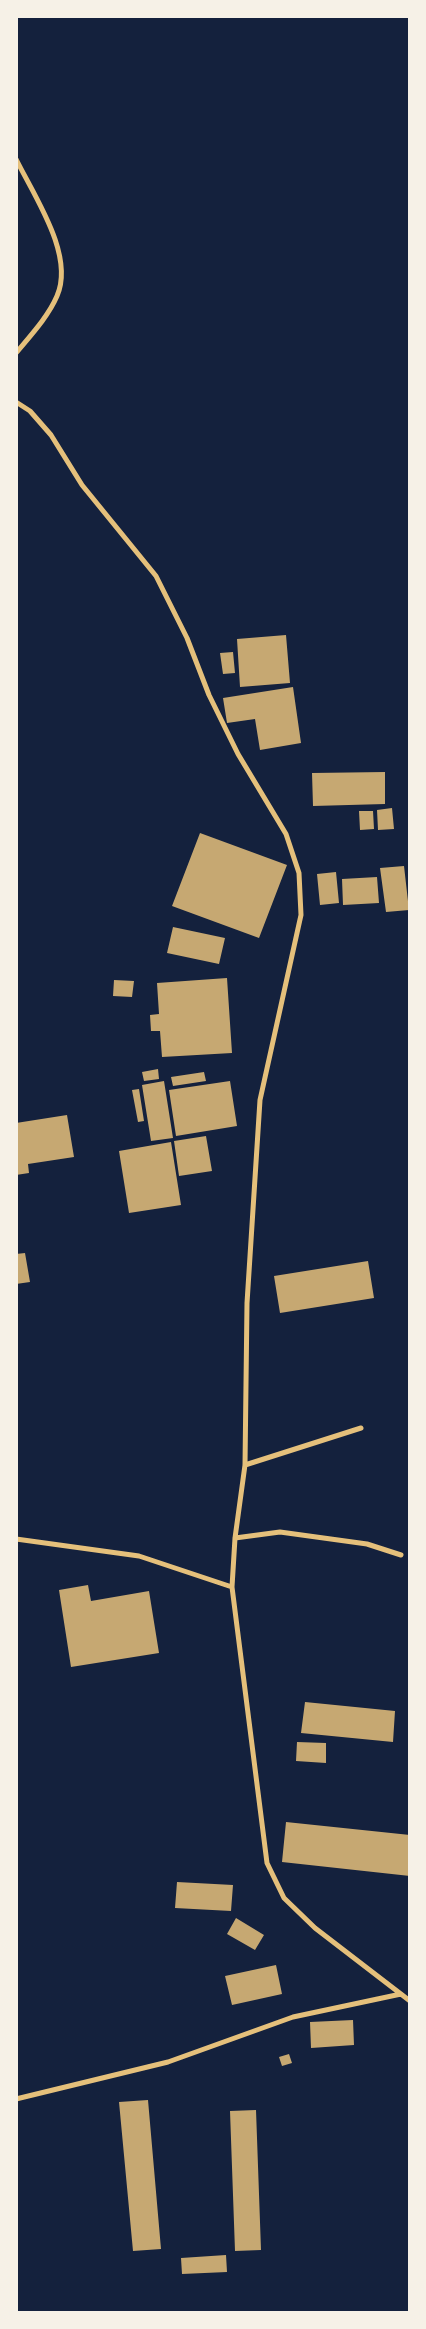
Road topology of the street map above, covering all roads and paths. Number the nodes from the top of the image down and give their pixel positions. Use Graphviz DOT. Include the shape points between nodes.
graph roads {
  1 [pos="16,160"];
  2 [pos="16,353"];
  3 [pos="16,402"];
  4 [pos="361,1428"];
  5 [pos="245,1464"];
  6 [pos="235,1538"];
  7 [pos="16,1539"];
  8 [pos="401,1555"];
  9 [pos="232,1587"];
  10 [pos="402,1994"];
  11 [pos="410,2001"];
  12 [pos="16,2099"];
  1 -- 2 [label="street" via="56,240 63,271 57,296"];
  3 -- 5 [label="street" via="30,411 50,435 82,485 156,576 238,754 286,834 299,873 301,915 260,1100 247,1303"];
  4 -- 5 [label="street"];
  5 -- 6 [label="street"];
  6 -- 8 [label="street" via="280,1532 367,1544"];
  6 -- 9 [label="street"];
  7 -- 9 [label="street" via="139,1556"];
  9 -- 10 [label="street" via="268,1863 284,1898 315,1928"];
  10 -- 11 [label="street"];
  10 -- 12 [label="street" via="294,2017 168,2062"];
}
